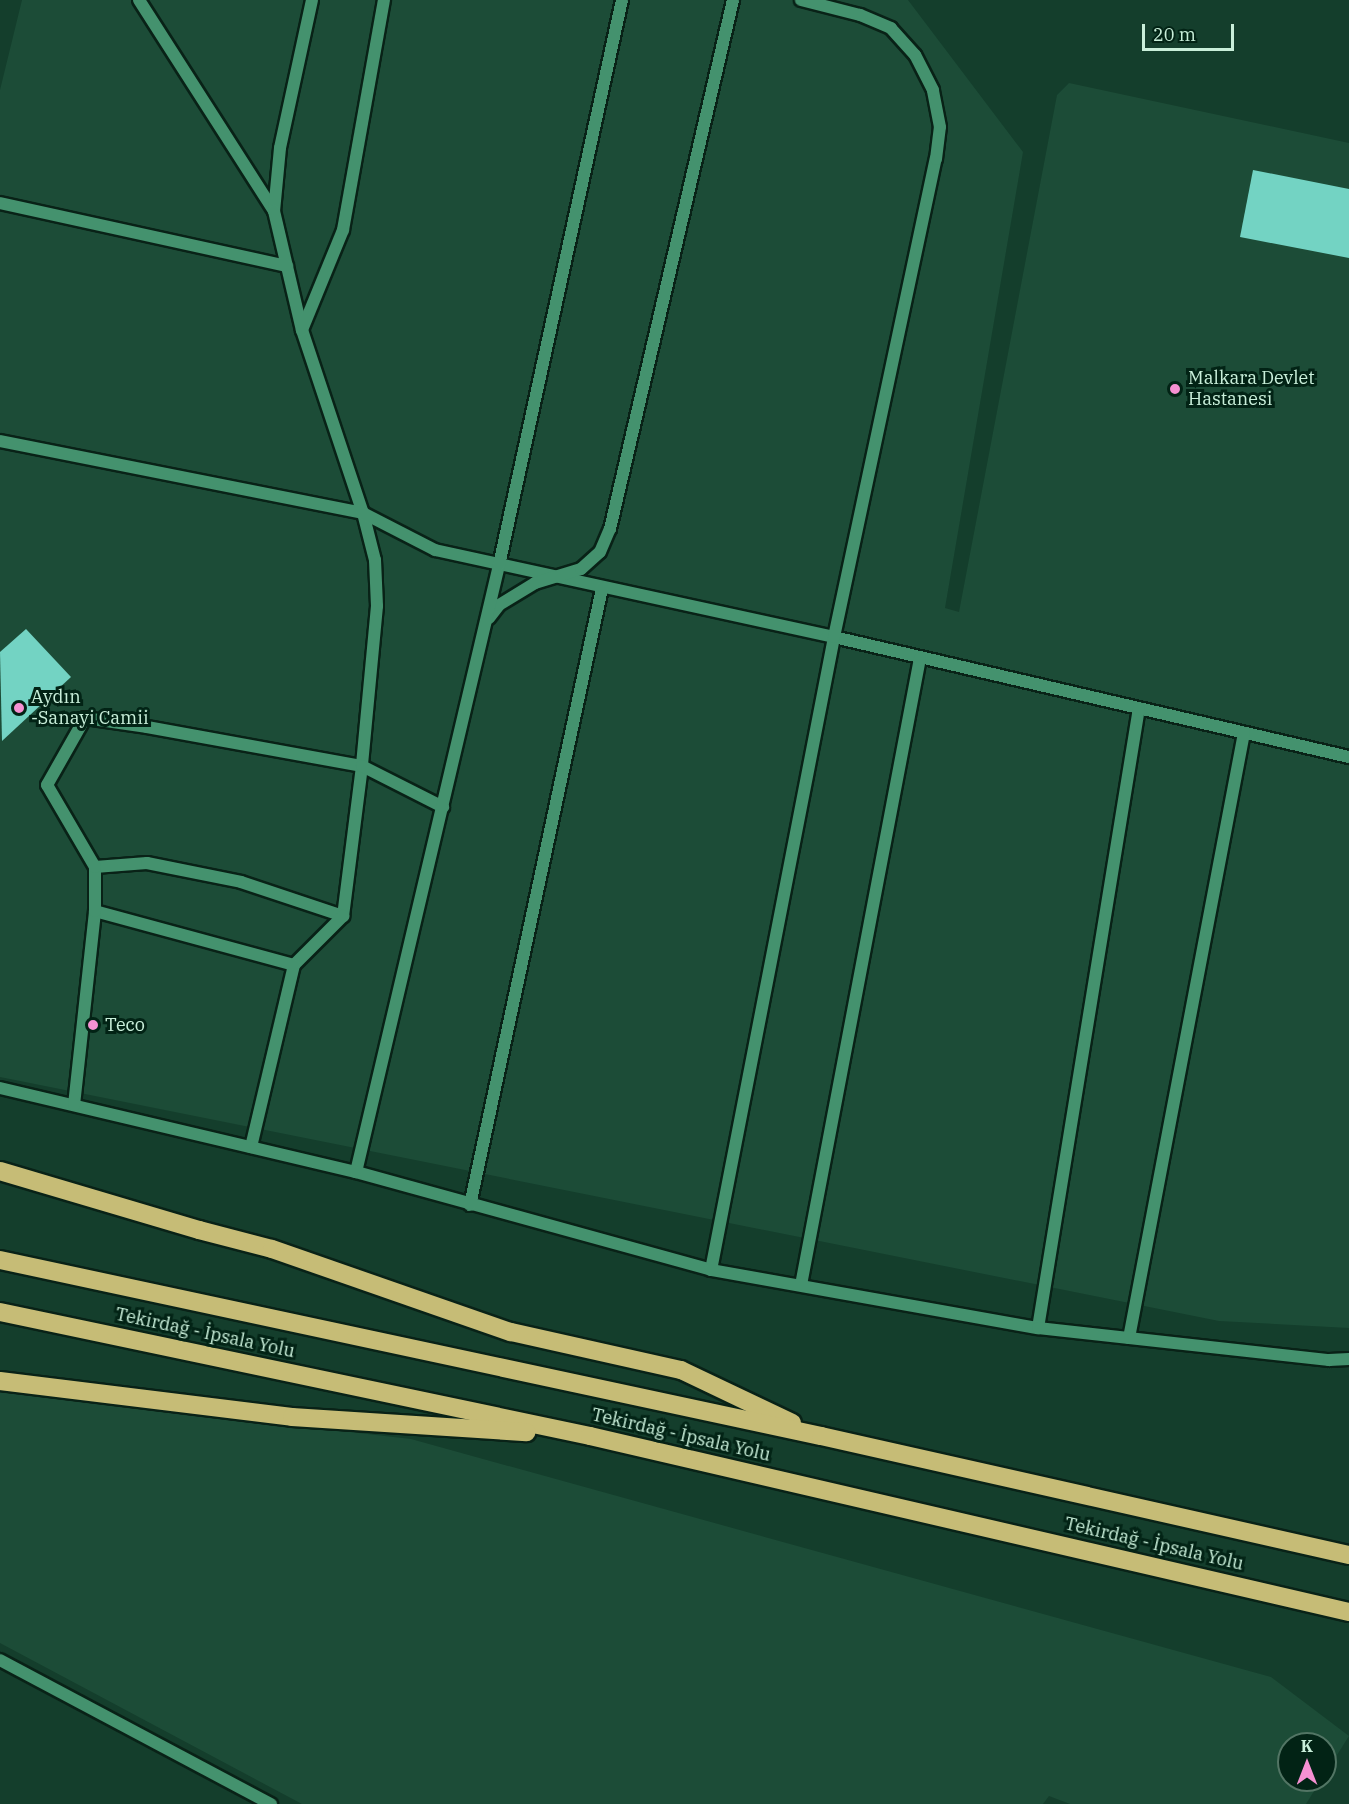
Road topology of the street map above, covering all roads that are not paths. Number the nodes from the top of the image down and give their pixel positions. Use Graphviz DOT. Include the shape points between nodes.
graph roads {
  1 [pos="139,0"];
  2 [pos="312,0"];
  3 [pos="384,0"];
  4 [pos="622,0"];
  5 [pos="733,0"];
  6 [pos="801,0"];
  7 [pos="0,203"];
  8 [pos="274,211"];
  9 [pos="287,266"];
  10 [pos="302,330"];
  11 [pos="0,441"];
  12 [pos="363,513"];
  13 [pos="499,565"];
  14 [pos="554,578"];
  15 [pos="602,588"];
  16 [pos="486,621"];
  17 [pos="834,637"];
  18 [pos="920,658"];
  19 [pos="1139,708"];
  20 [pos="1244,733"];
  21 [pos="1349,757"];
  22 [pos="362,766"];
  23 [pos="443,807"];
  24 [pos="95,867"];
  25 [pos="95,911"];
  26 [pos="343,916"];
  27 [pos="294,965"];
  28 [pos="0,1088"];
  29 [pos="74,1105"];
  30 [pos="251,1147"];
  31 [pos="0,1172"];
  32 [pos="356,1172"];
  33 [pos="470,1205"];
  34 [pos="0,1260"];
  35 [pos="711,1270"];
  36 [pos="801,1285"];
  37 [pos="0,1312"];
  38 [pos="1038,1328"];
  39 [pos="1129,1338"];
  40 [pos="1349,1359"];
  41 [pos="0,1381"];
  42 [pos="590,1436"];
  43 [pos="820,1436"];
  44 [pos="1349,1555"];
  45 [pos="1349,1612"];
  46 [pos="0,1660"];
  47 [pos="243,1790"];
  48 [pos="254,1804"];
  49 [pos="271,1804"];
  1 -- 8 [label="street"];
  2 -- 8 [label="street" via="280,148"];
  3 -- 10 [label="street" via="343,230"];
  4 -- 13 [label="street"];
  5 -- 14 [label="street" via="610,530 600,552 581,569"];
  6 -- 17 [label="street" via="860,15 891,28 915,55 933,90 939,127 936,159"];
  7 -- 9 [label="street"];
  8 -- 9 [label="street"];
  9 -- 10 [label="street"];
  10 -- 12 [label="street"];
  11 -- 12 [label="street"];
  12 -- 13 [label="street" via="435,550"];
  12 -- 22 [label="street" via="375,560 376,606"];
  13 -- 14 [label="street"];
  13 -- 16 [label="street"];
  14 -- 15 [label="street"];
  14 -- 16 [label="street" via="518,592 499,605"];
  15 -- 17 [label="street"];
  15 -- 33 [label="street"];
  16 -- 23 [label="street"];
  17 -- 18 [label="street"];
  17 -- 35 [label="street"];
  18 -- 19 [label="street"];
  18 -- 36 [label="street"];
  19 -- 20 [label="street"];
  19 -- 38 [label="street"];
  20 -- 21 [label="street"];
  20 -- 39 [label="street"];
  22 -- 23 [label="street"];
  22 -- 24 [label="street" via="85,718 47,785"];
  22 -- 26 [label="street"];
  23 -- 32 [label="street"];
  24 -- 25 [label="street"];
  24 -- 26 [label="street" via="147,863 241,882"];
  25 -- 27 [label="street"];
  25 -- 29 [label="street"];
  26 -- 27 [label="street"];
  27 -- 30 [label="street"];
  28 -- 29 [label="street"];
  29 -- 30 [label="street"];
  30 -- 32 [label="street"];
  31 -- 43 [label="highway" via="272,1249 511,1332 681,1370"];
  32 -- 33 [label="street"];
  33 -- 35 [label="street"];
  34 -- 43 [label="highway, Tekirdağ - İpsala Yolu"];
  35 -- 36 [label="street"];
  36 -- 38 [label="street"];
  37 -- 42 [label="highway, Tekirdağ - İpsala Yolu"];
  38 -- 39 [label="street"];
  39 -- 40 [label="street"];
  41 -- 42 [label="highway" via="292,1417"];
  42 -- 45 [label="highway, Tekirdağ - İpsala Yolu"];
  43 -- 44 [label="highway, Tekirdağ - İpsala Yolu"];
  46 -- 47 [label="street"];
  47 -- 48 [label="street"];
  47 -- 49 [label="street"];
}
